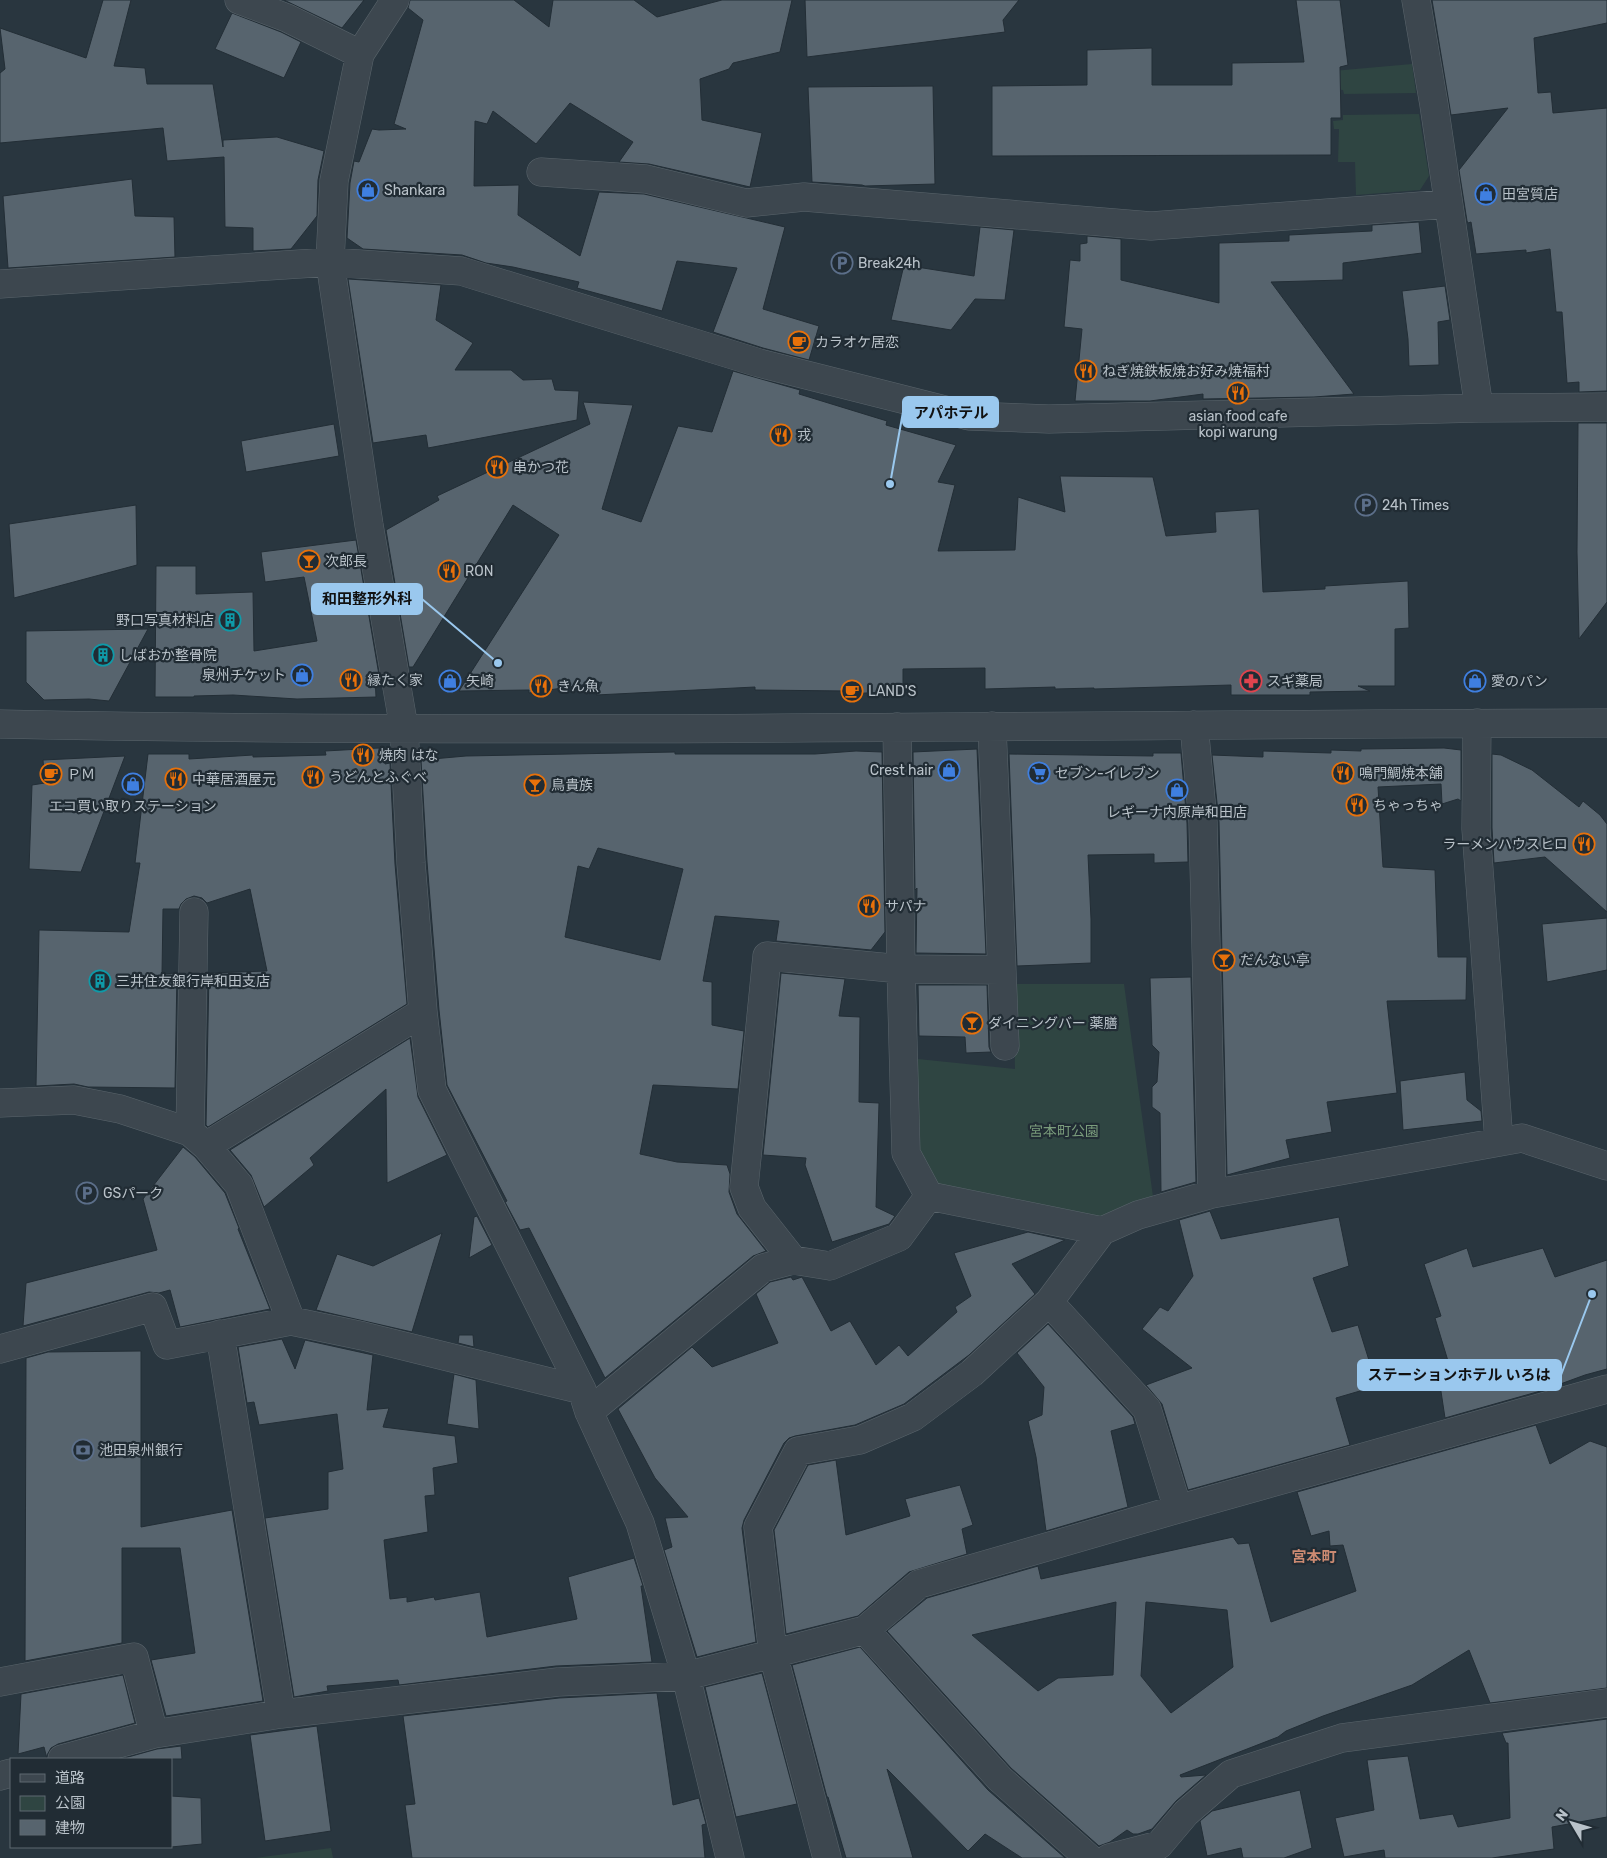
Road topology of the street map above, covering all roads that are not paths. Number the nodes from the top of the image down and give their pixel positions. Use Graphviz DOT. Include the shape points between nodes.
graph roads {
  1 [pos="239,0"];
  2 [pos="395,0"];
  3 [pos="1416,0"];
  4 [pos="360,54"];
  5 [pos="541,172"];
  6 [pos="1448,204"];
  7 [pos="330,262"];
  8 [pos="0,284"];
  9 [pos="1478,408"];
  10 [pos="1607,408"];
  11 [pos="1489,723"];
  12 [pos="1607,723"];
  13 [pos="0,724"];
  14 [pos="1194,725"];
  15 [pos="992,726"];
  16 [pos="897,727"];
  17 [pos="404,728"];
  18 [pos="194,912"];
  19 [pos="901,969"];
  20 [pos="1001,970"];
  21 [pos="423,1012"];
  22 [pos="1005,1046"];
  23 [pos="0,1102"];
  24 [pos="198,1139"];
  25 [pos="1499,1142"];
  26 [pos="1607,1166"];
  27 [pos="1212,1194"];
  28 [pos="929,1196"];
  29 [pos="1102,1231"];
  30 [pos="793,1260"];
  31 [pos="1049,1302"];
  32 [pos="291,1320"];
  33 [pos="220,1334"];
  34 [pos="0,1348"];
  35 [pos="1607,1388"];
  36 [pos="586,1401"];
  37 [pos="1178,1509"];
  38 [pos="865,1630"];
  39 [pos="773,1654"];
  40 [pos="686,1676"];
  41 [pos="0,1682"];
  42 [pos="1607,1703"];
  43 [pos="281,1714"];
  44 [pos="154,1734"];
  45 [pos="66,1758"];
  46 [pos="1159,1853"];
  47 [pos="730,1858"];
  48 [pos="828,1858"];
  49 [pos="1089,1858"];
  50 [pos="1110,1858"];
  1 -- 4 [label="street" via="287,18"];
  2 -- 4 [label="street"];
  3 -- 6 [label="street"];
  4 -- 7 [label="street" via="334,181"];
  5 -- 6 [label="street" via="646,179 746,203 804,197 1150,226"];
  6 -- 9 [label="street"];
  7 -- 8 [label="street"];
  7 -- 9 [label="street" via="461,272 759,363 969,416 1049,419"];
  7 -- 17 [label="street" via="369,525"];
  9 -- 10 [label="street"];
  11 -- 12 [label="street"];
  11 -- 14 [label="street"];
  11 -- 25 [label="street" via="1476,829"];
  13 -- 17 [label="street"];
  14 -- 15 [label="street"];
  14 -- 27 [label="street" via="1203,822"];
  15 -- 16 [label="street"];
  15 -- 20 [label="street"];
  16 -- 17 [label="street"];
  16 -- 19 [label="street"];
  17 -- 21 [label="street"];
  18 -- 24 [label="street"];
  19 -- 20 [label="street"];
  19 -- 28 [label="street" via="906,1153"];
  19 -- 30 [label="street" via="767,956 744,1187 752,1208"];
  20 -- 22 [label="street"];
  21 -- 24 [label="street"];
  21 -- 36 [label="street" via="432,1090"];
  23 -- 24 [label="street" via="74,1100 120,1109"];
  24 -- 32 [label="street" via="239,1185"];
  25 -- 26 [label="street" via="1522,1138"];
  25 -- 27 [label="street"];
  27 -- 29 [label="street" via="1138,1215"];
  28 -- 29 [label="street"];
  28 -- 30 [label="street" via="899,1237 830,1266"];
  29 -- 31 [label="street"];
  30 -- 36 [label="street" via="763,1268"];
  31 -- 37 [label="street" via="1147,1409"];
  31 -- 39 [label="street" via="972,1373 913,1417 860,1440 798,1452 758,1527"];
  32 -- 33 [label="street"];
  32 -- 36 [label="street" via="363,1336"];
  33 -- 34 [label="street" via="167,1345 153,1307"];
  33 -- 43 [label="street"];
  35 -- 37 [label="street"];
  36 -- 40 [label="street" via="640,1523"];
  37 -- 38 [label="street" via="919,1584"];
  38 -- 39 [label="street"];
  38 -- 49 [label="street" via="1000,1779"];
  39 -- 40 [label="street"];
  39 -- 48 [label="street"];
  40 -- 43 [label="street" via="558,1682"];
  40 -- 47 [label="street"];
  41 -- 44 [label="street" via="134,1657"];
  42 -- 46 [label="street" via="1342,1738 1231,1774 1186,1813 1159,1845"];
  43 -- 44 [label="street"];
  44 -- 45 [label="street"];
  46 -- 50 [label="street"];
}
